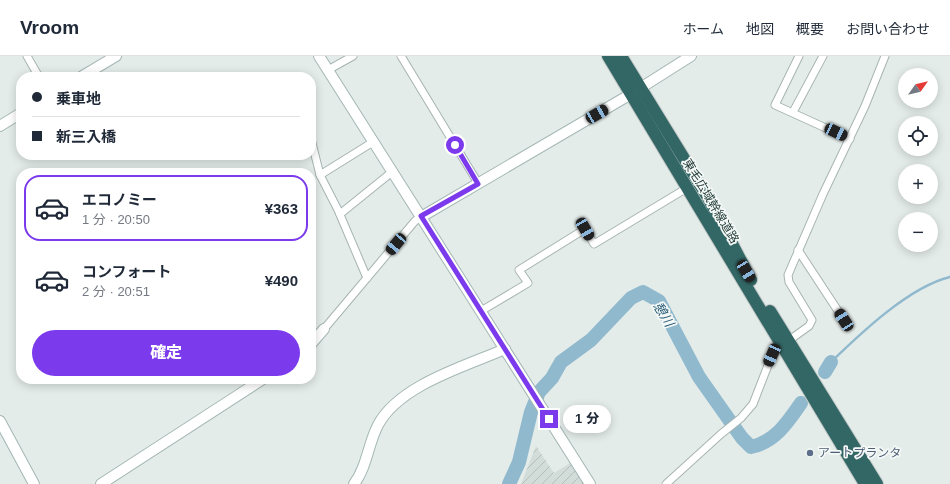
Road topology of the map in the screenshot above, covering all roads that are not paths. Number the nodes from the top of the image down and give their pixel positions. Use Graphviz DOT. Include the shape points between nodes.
graph roads {
  1 [pos="26,56"];
  2 [pos="116,56"];
  3 [pos="319,56"];
  4 [pos="352,56"];
  5 [pos="401,56"];
  6 [pos="608,56"];
  7 [pos="621,56"];
  8 [pos="691,56"];
  9 [pos="799,56"];
  10 [pos="823,56"];
  11 [pos="885,56"];
  12 [pos="328,70"];
  13 [pos="36,72"];
  14 [pos="89,72"];
  15 [pos="636,91"];
  16 [pos="793,112"];
  17 [pos="16,116"];
  18 [pos="0,126"];
  19 [pos="850,138"];
  20 [pos="373,142"];
  21 [pos="316,160"];
  22 [pos="392,172"];
  23 [pos="320,176"];
  24 [pos="478,184"];
  25 [pos="687,188"];
  26 [pos="340,214"];
  27 [pos="421,216"];
  28 [pos="798,250"];
  29 [pos="367,278"];
  30 [pos="480,311"];
  31 [pos="844,320"];
  32 [pos="324,329"];
  33 [pos="316,338"];
  34 [pos="785,344"];
  35 [pos="505,349"];
  36 [pos="255,384"];
  37 [pos="0,421"];
  38 [pos="34,484"];
  39 [pos="101,484"];
  40 [pos="354,484"];
  41 [pos="590,484"];
  42 [pos="666,484"];
  43 [pos="865,484"];
  44 [pos="877,484"];
  1 -- 13 [label="street"];
  2 -- 14 [label="street"];
  3 -- 12 [label="street"];
  4 -- 12 [label="street"];
  5 -- 24 [label="street"];
  6 -- 15 [label="highway, 東毛広域幹線道路"];
  7 -- 15 [label="highway, 東毛広域幹線道路"];
  8 -- 15 [label="street"];
  9 -- 16 [label="street" via="775,105"];
  10 -- 16 [label="street"];
  11 -- 19 [label="street"];
  12 -- 20 [label="street"];
  15 -- 24 [label="street"];
  15 -- 25 [label="highway, 東毛広域幹線道路"];
  15 -- 34 [label="highway, 東毛広域幹線道路" via="707,196"];
  16 -- 19 [label="street"];
  17 -- 18 [label="street"];
  19 -- 28 [label="street"];
  20 -- 22 [label="street"];
  20 -- 23 [label="street"];
  21 -- 23 [label="street"];
  22 -- 26 [label="street"];
  22 -- 27 [label="street"];
  23 -- 26 [label="street"];
  24 -- 27 [label="street"];
  25 -- 30 [label="street" via="594,244 585,229 520,270 528,283"];
  25 -- 34 [label="highway, 東毛広域幹線道路"];
  26 -- 29 [label="street"];
  27 -- 29 [label="street"];
  27 -- 30 [label="street"];
  28 -- 31 [label="street"];
  28 -- 34 [label="street" via="788,275 789,282 812,320 809,326"];
  29 -- 32 [label="street"];
  30 -- 35 [label="street"];
  32 -- 33 [label="street"];
  34 -- 42 [label="street" via="772,355 753,404 741,418"];
  34 -- 43 [label="highway, 東毛広域幹線道路"];
  34 -- 44 [label="highway, 東毛広域幹線道路"];
  35 -- 40 [label="street" via="432,381 395,404 378,424 361,476"];
  35 -- 41 [label="street"];
  36 -- 39 [label="street"];
  37 -- 38 [label="street"];
}
